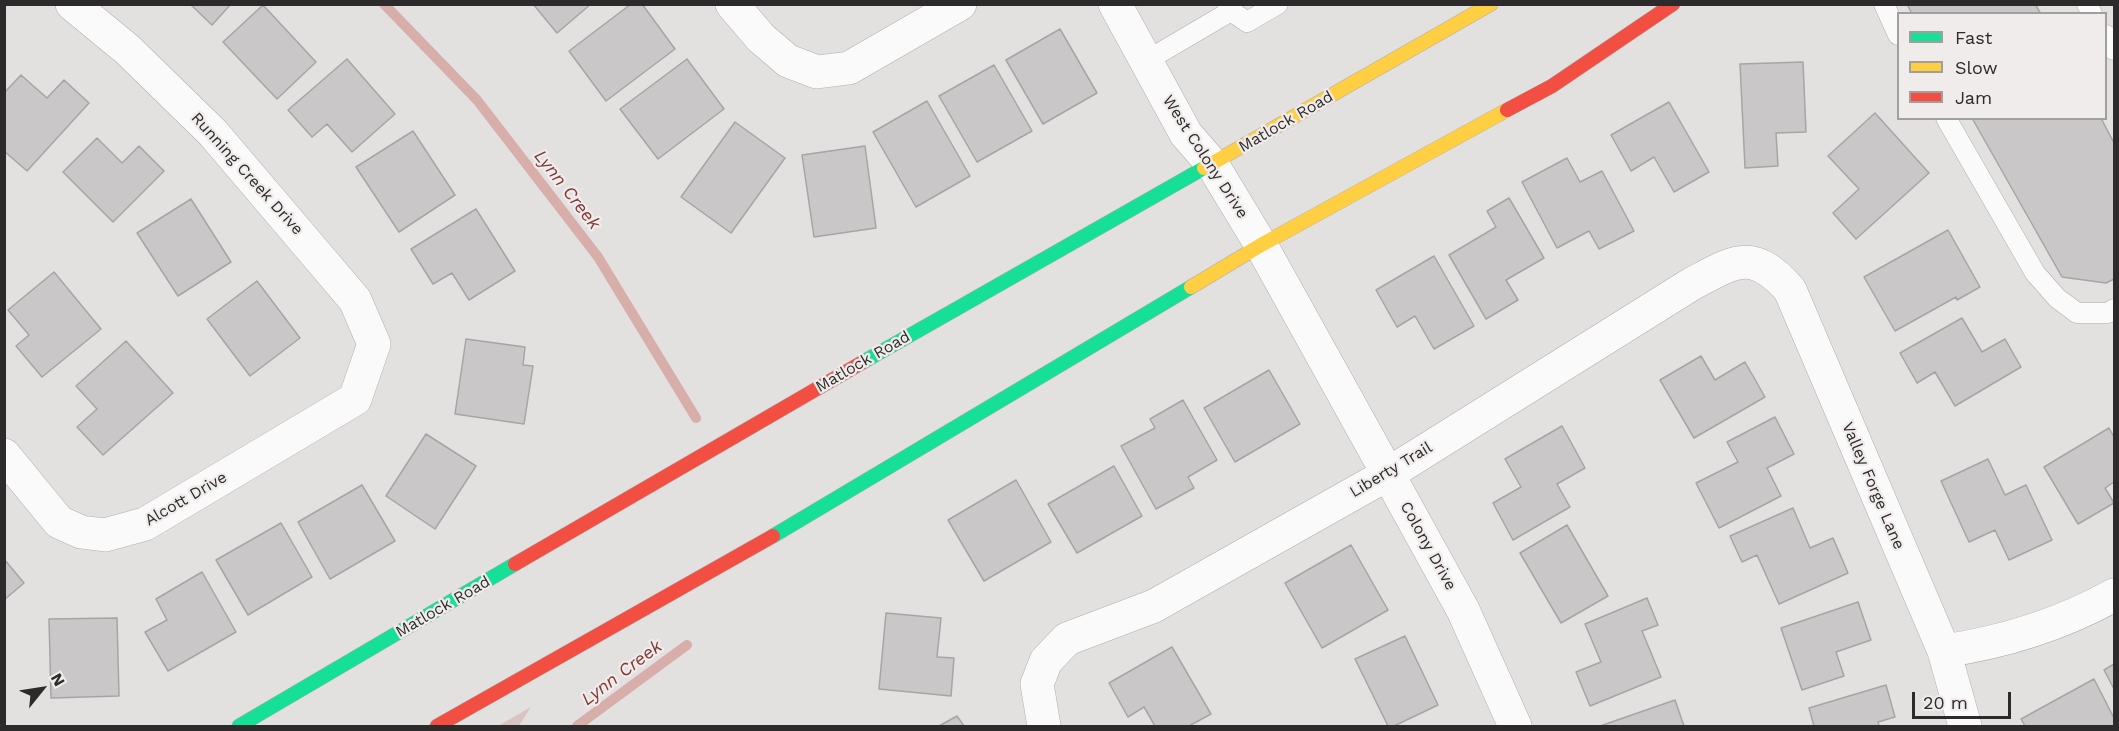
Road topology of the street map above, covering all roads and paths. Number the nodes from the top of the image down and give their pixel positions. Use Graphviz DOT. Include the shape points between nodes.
graph roads {
  1 [pos="72,4"];
  2 [pos="732,4"];
  3 [pos="960,4"];
  4 [pos="1115,4"];
  5 [pos="1278,4"];
  6 [pos="1491,4"];
  7 [pos="1673,4"];
  8 [pos="1884,4"];
  9 [pos="1230,8"];
  10 [pos="1897,31"];
  11 [pos="2107,37"];
  12 [pos="2115,50"];
  13 [pos="1146,61"];
  14 [pos="1947,120"];
  15 [pos="1212,164"];
  16 [pos="1261,245"];
  17 [pos="1755,262"];
  18 [pos="2115,309"];
  19 [pos="366,373"];
  20 [pos="4,455"];
  21 [pos="1388,474"];
  22 [pos="2115,595"];
  23 [pos="1944,651"];
  24 [pos="239,726"];
  25 [pos="437,726"];
  26 [pos="1044,726"];
  27 [pos="1515,726"];
  28 [pos="1965,726"];
  1 -- 19 [label="street, Running Creek Drive" via="128,50 213,133 355,300 374,344"];
  2 -- 3 [label="street" via="761,38 788,61 817,72 849,68"];
  4 -- 13 [label="street, West Colony Drive"];
  5 -- 9 [label="lane" via="1247,22"];
  6 -- 15 [label="main road, Matlock Road"];
  7 -- 16 [label="main road" via="1552,86"];
  8 -- 10 [label="lane"];
  9 -- 13 [label="lane"];
  11 -- 12 [label="lane"];
  13 -- 15 [label="street, West Colony Drive" via="1186,134"];
  14 -- 18 [label="lane" via="2034,273 2056,298 2077,313 2108,313"];
  15 -- 16 [label="street, West Colony Drive"];
  15 -- 24 [label="main road, Matlock Road" via="753,424"];
  16 -- 21 [label="street, Colony Drive"];
  16 -- 25 [label="main road" via="795,524"];
  17 -- 21 [label="street, Liberty Trail" via="1737,263 1690,285"];
  17 -- 23 [label="street, Valley Forge Lane" via="1774,272 1790,290"];
  19 -- 20 [label="street, Alcott Drive" via="355,399 326,418 145,524 105,535 81,532 59,522"];
  21 -- 26 [label="street, Liberty Trail" via="1154,606 1067,639 1046,661 1037,684"];
  21 -- 27 [label="street, Colony Drive" via="1463,610"];
  22 -- 23 [label="street" via="2040,630 1992,644"];
  23 -- 28 [label="street, Valley Forge Lane"];
}
